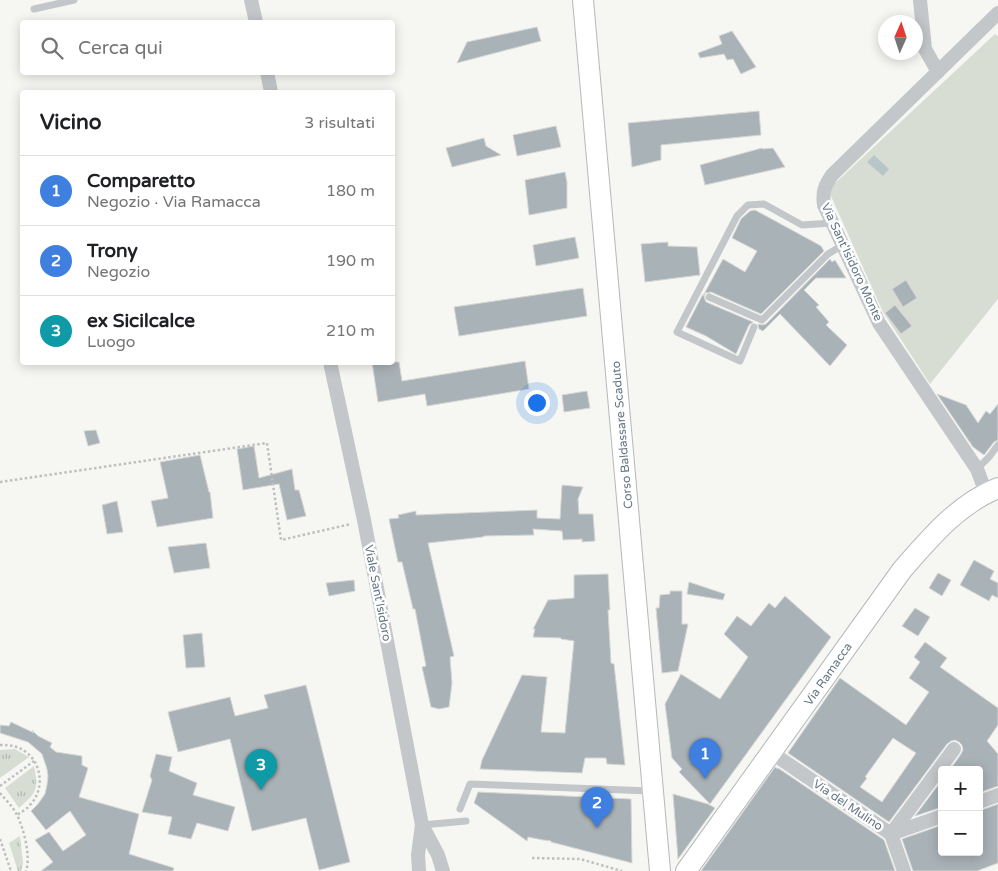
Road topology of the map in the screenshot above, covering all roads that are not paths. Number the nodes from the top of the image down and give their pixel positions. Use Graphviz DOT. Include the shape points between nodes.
graph roads {
  1 [pos="74,0"];
  2 [pos="251,0"];
  3 [pos="583,0"];
  4 [pos="920,0"];
  5 [pos="34,9"];
  6 [pos="998,13"];
  7 [pos="256,20"];
  8 [pos="938,72"];
  9 [pos="268,75"];
  10 [pos="271,90"];
  11 [pos="832,223"];
  12 [pos="843,246"];
  13 [pos="709,297"];
  14 [pos="752,329"];
  15 [pos="331,365"];
  16 [pos="998,445"];
  17 [pos="977,469"];
  18 [pos="992,490"];
  19 [pos="954,749"];
  20 [pos="772,753"];
  21 [pos="653,791"];
  22 [pos="998,795"];
  23 [pos="983,801"];
  24 [pos="460,808"];
  25 [pos="938,817"];
  26 [pos="466,821"];
  27 [pos="422,825"];
  28 [pos="891,834"];
  29 [pos="419,871"];
  30 [pos="443,871"];
  31 [pos="660,871"];
  32 [pos="686,871"];
  33 [pos="904,871"];
  1 -- 5 [label="lane"];
  2 -- 7 [label="street"];
  3 -- 21 [label="street, Corso Baldassare Scaduto"];
  4 -- 8 [label="street" via="925,49"];
  6 -- 8 [label="street, Via Sant'Isidoro Monte"];
  8 -- 11 [label="street, Via Sant'Isidoro Monte" via="826,183 822,196"];
  9 -- 10 [label="street"];
  11 -- 12 [label="street, Via Sant'Isidoro Monte"];
  11 -- 14 [label="lane" via="802,225 764,204 748,205 737,216 677,332 740,361"];
  12 -- 13 [label="lane" via="828,254 762,320"];
  12 -- 17 [label="street, Via Sant'Isidoro Monte" via="879,323"];
  15 -- 27 [label="street, Viale Sant'Isidoro" via="364,520"];
  16 -- 17 [label="lane"];
  17 -- 18 [label="street, Via Sant'Isidoro Monte"];
  18 -- 20 [label="street, Via Ramacca" via="958,512 902,570"];
  19 -- 28 [label="street"];
  20 -- 28 [label="street, Via del Mulino"];
  20 -- 32 [label="street, Via Ramacca"];
  21 -- 24 [label="lane" via="470,784"];
  21 -- 31 [label="street, Corso Baldassare Scaduto"];
  22 -- 23 [label="street"];
  25 -- 28 [label="street"];
  26 -- 27 [label="lane"];
  27 -- 29 [label="street, Viale Sant'Isidoro"];
  27 -- 30 [label="street, Viale Sant'Isidoro"];
  28 -- 33 [label="street, Via del Mulino"];
}
